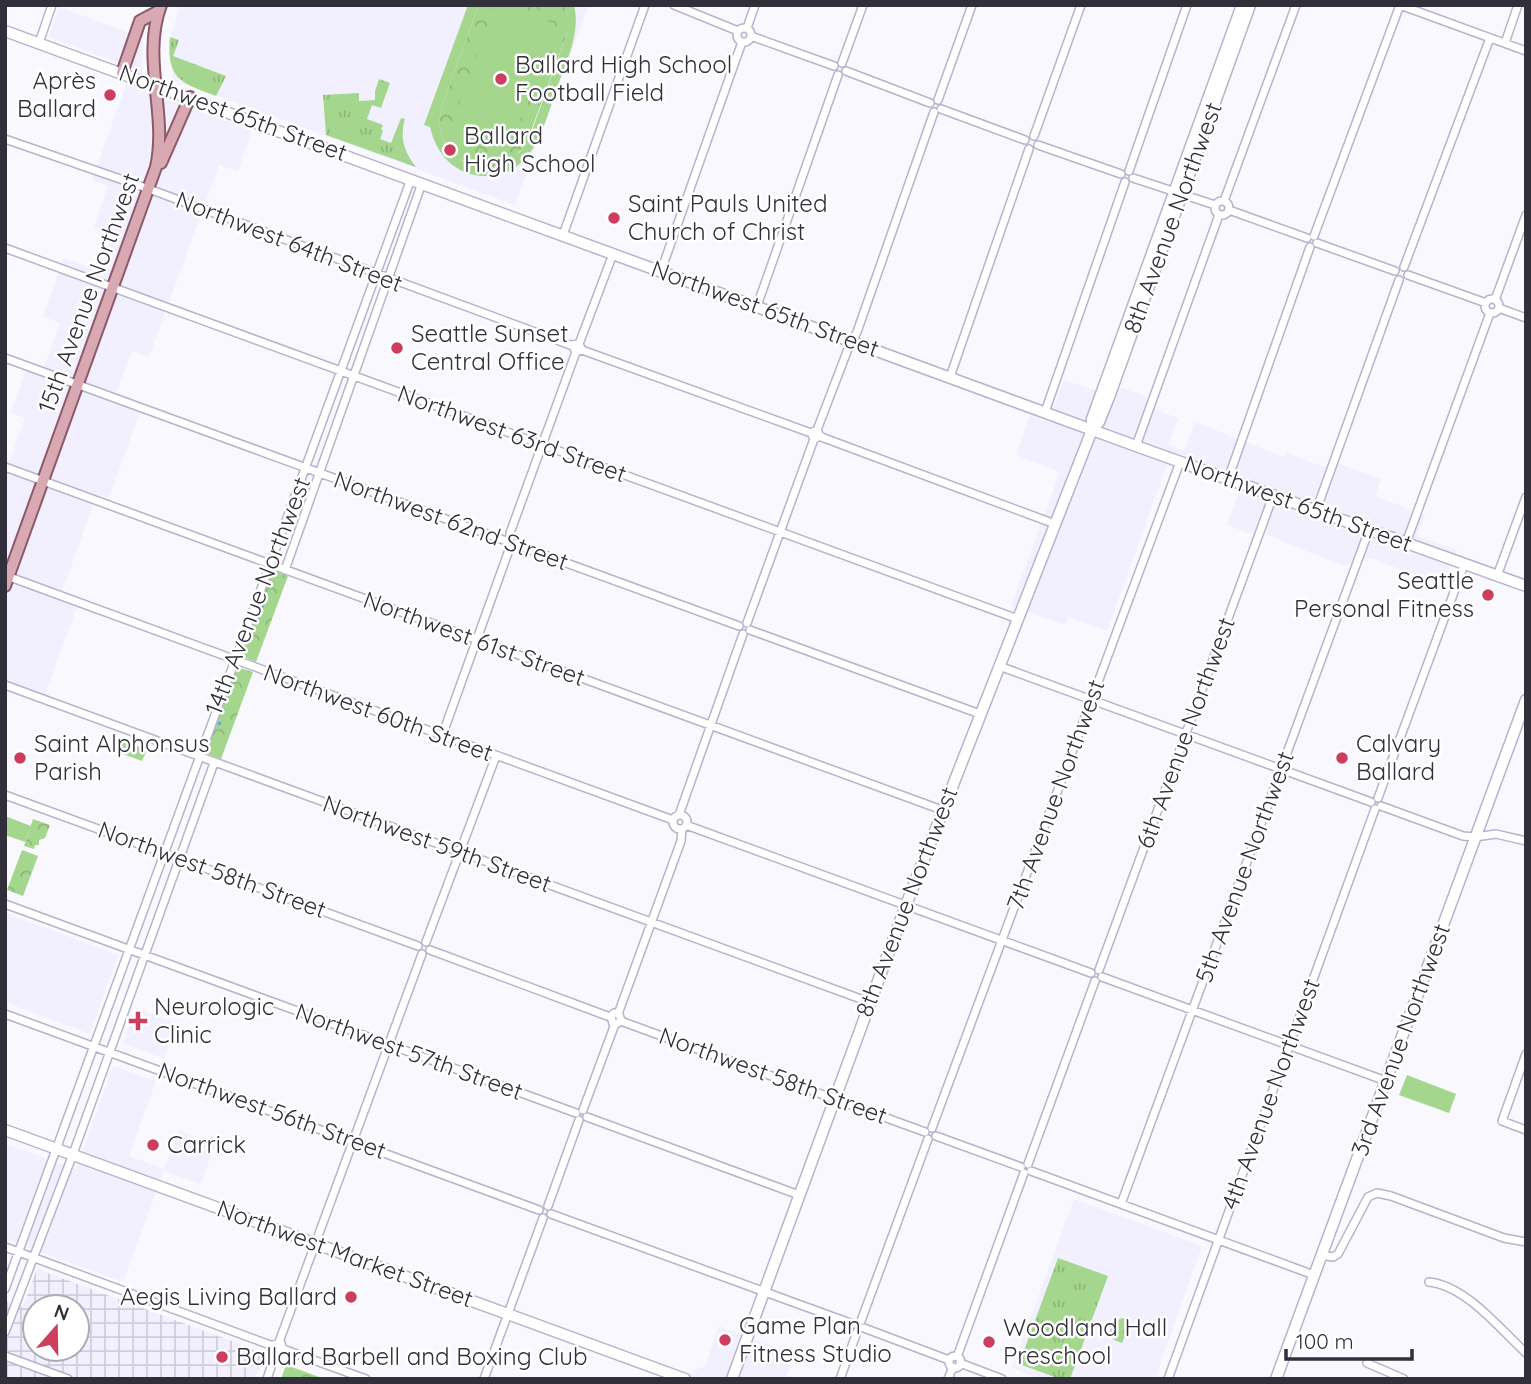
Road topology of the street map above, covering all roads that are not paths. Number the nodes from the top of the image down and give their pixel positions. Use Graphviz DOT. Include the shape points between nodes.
graph roads {
  1 [pos="52,5"];
  2 [pos="645,5"];
  3 [pos="674,5"];
  4 [pos="755,5"];
  5 [pos="863,5"];
  6 [pos="972,5"];
  7 [pos="1081,5"];
  8 [pos="1187,5"];
  9 [pos="1242,5"];
  10 [pos="1250,5"];
  11 [pos="1296,5"];
  12 [pos="1400,5"];
  13 [pos="1518,5"];
  14 [pos="160,8"];
  15 [pos="5,31"];
  16 [pos="738,32"];
  17 [pos="749,32"];
  18 [pos="1490,38"];
  19 [pos="742,42"];
  20 [pos="39,43"];
  21 [pos="1505,43"];
  22 [pos="1526,51"];
  23 [pos="842,63"];
  24 [pos="834,66"];
  25 [pos="846,71"];
  26 [pos="122,73"];
  27 [pos="838,75"];
  28 [pos="156,85"];
  29 [pos="190,97"];
  30 [pos="934,101"];
  31 [pos="938,111"];
  32 [pos="1034,136"];
  33 [pos="5,139"];
  34 [pos="1026,140"];
  35 [pos="1038,145"];
  36 [pos="1029,149"];
  37 [pos="1127,174"];
  38 [pos="153,178"];
  39 [pos="411,179"];
  40 [pos="422,183"];
  41 [pos="149,189"];
  42 [pos="1178,193"];
  43 [pos="1224,201"];
  44 [pos="1215,205"];
  45 [pos="1228,210"];
  46 [pos="1219,215"];
  47 [pos="1526,215"];
  48 [pos="563,235"];
  49 [pos="1312,241"];
  50 [pos="5,248"];
  51 [pos="613,254"];
  52 [pos="1404,267"];
  53 [pos="661,271"];
  54 [pos="1395,271"];
  55 [pos="377,275"];
  56 [pos="1408,275"];
  57 [pos="389,279"];
  58 [pos="1399,280"];
  59 [pos="114,287"];
  60 [pos="1486,303"];
  61 [pos="1497,304"];
  62 [pos="757,306"];
  63 [pos="1490,313"];
  64 [pos="1526,318"];
  65 [pos="852,341"];
  66 [pos="578,348"];
  67 [pos="5,358"];
  68 [pos="342,372"];
  69 [pos="354,377"];
  70 [pos="950,377"];
  71 [pos="78,384"];
  72 [pos="1045,412"];
  73 [pos="1092,429"];
  74 [pos="816,435"];
  75 [pos="543,445"];
  76 [pos="1136,446"];
  77 [pos="1180,462"];
  78 [pos="5,467"];
  79 [pos="306,468"];
  80 [pos="319,473"];
  81 [pos="1228,479"];
  82 [pos="44,481"];
  83 [pos="1273,496"];
  84 [pos="1526,497"];
  85 [pos="1316,511"];
  86 [pos="1055,524"];
  87 [pos="1368,530"];
  88 [pos="781,531"];
  89 [pos="510,543"];
  90 [pos="1406,543"];
  91 [pos="271,565"];
  92 [pos="1464,565"];
  93 [pos="285,570"];
  94 [pos="1497,576"];
  95 [pos="6,579"];
  96 [pos="1526,586"];
  97 [pos="1018,620"];
  98 [pos="745,628"];
  99 [pos="477,640"];
  100 [pos="235,660"];
  101 [pos="999,666"];
  102 [pos="5,685"];
  103 [pos="1091,699"];
  104 [pos="1526,700"];
  105 [pos="980,714"];
  106 [pos="711,725"];
  107 [pos="1186,734"];
  108 [pos="442,736"];
  109 [pos="496,756"];
  110 [pos="200,757"];
  111 [pos="214,762"];
  112 [pos="1281,769"];
  113 [pos="5,795"];
  114 [pos="1376,804"];
  115 [pos="942,810"];
  116 [pos="676,817"];
  117 [pos="684,827"];
  118 [pos="1475,837"];
  119 [pos="1526,841"];
  120 [pos="461,852"];
  121 [pos="164,853"];
  122 [pos="179,858"];
  123 [pos="5,904"];
  124 [pos="905,905"];
  125 [pos="652,923"];
  126 [pos="1002,941"];
  127 [pos="424,948"];
  128 [pos="130,949"];
  129 [pos="144,955"];
  130 [pos="1097,975"];
  131 [pos="869,1002"];
  132 [pos="1193,1010"];
  133 [pos="5,1014"];
  134 [pos="616,1019"];
  135 [pos="388,1044"];
  136 [pos="1289,1045"];
  137 [pos="94,1047"];
  138 [pos="110,1052"];
  139 [pos="1526,1054"];
  140 [pos="1386,1081"];
  141 [pos="834,1098"];
  142 [pos="581,1115"];
  143 [pos="5,1130"];
  144 [pos="1526,1130"];
  145 [pos="930,1134"];
  146 [pos="353,1141"];
  147 [pos="57,1149"];
  148 [pos="73,1154"];
  149 [pos="1026,1169"];
  150 [pos="799,1195"];
  151 [pos="1121,1204"];
  152 [pos="550,1210"];
  153 [pos="541,1214"];
  154 [pos="1219,1240"];
  155 [pos="1526,1242"];
  156 [pos="316,1244"];
  157 [pos="5,1247"];
  158 [pos="19,1252"];
  159 [pos="1321,1255"];
  160 [pos="33,1257"];
  161 [pos="1314,1275"];
  162 [pos="1429,1282"];
  163 [pos="5,1289"];
  164 [pos="764,1291"];
  165 [pos="508,1314"];
  166 [pos="859,1326"];
  167 [pos="5,1332"];
  168 [pos="278,1347"];
  169 [pos="1526,1353"];
  170 [pos="5,1356"];
  171 [pos="955,1362"];
  172 [pos="1367,1363"];
  173 [pos="68,1379"];
  174 [pos="267,1379"];
  175 [pos="366,1379"];
  176 [pos="484,1379"];
  177 [pos="685,1379"];
  178 [pos="732,1379"];
  179 [pos="840,1379"];
  180 [pos="948,1379"];
  181 [pos="1002,1379"];
  182 [pos="1168,1379"];
  183 [pos="1276,1379"];
  184 [pos="1404,1379"];
  1 -- 20 [label="street"];
  2 -- 48 [label="street"];
  3 -- 16 [label="street"];
  4 -- 17 [label="street"];
  5 -- 23 [label="street"];
  6 -- 30 [label="street"];
  7 -- 32 [label="street"];
  8 -- 37 [label="street"];
  9 -- 42 [label="main road, 8th Avenue Northwest"];
  10 -- 42 [label="main road, 8th Avenue Northwest"];
  11 -- 43 [label="street"];
  12 -- 18 [label="street"];
  12 -- 49 [label="street"];
  13 -- 21 [label="street"];
  14 -- 26 [label="main road" via="140,21"];
  14 -- 28 [label="main road, 15th Avenue Northwest" via="154,38"];
  15 -- 20 [label="main road, Northwest 65th Street"];
  16 -- 17 [label="street" via="742,28"];
  16 -- 19 [label="street"];
  17 -- 19 [label="street"];
  17 -- 24 [label="street"];
  18 -- 21 [label="street"];
  18 -- 52 [label="street"];
  19 -- 53 [label="street"];
  20 -- 26 [label="main road, Northwest 65th Street"];
  21 -- 22 [label="street"];
  23 -- 24 [label="street"];
  23 -- 25 [label="street"];
  24 -- 27 [label="street"];
  25 -- 27 [label="street"];
  25 -- 30 [label="street"];
  26 -- 28 [label="main road, Northwest 65th Street"];
  27 -- 62 [label="street"];
  28 -- 29 [label="main road, Northwest 65th Street"];
  28 -- 38 [label="main road, 15th Avenue Northwest" via="160,136"];
  29 -- 38 [label="main road"];
  29 -- 39 [label="main road, Northwest 65th Street"];
  30 -- 31 [label="street" via="941,102"];
  31 -- 34 [label="street"];
  31 -- 65 [label="street"];
  32 -- 34 [label="street"];
  32 -- 35 [label="street"];
  33 -- 41 [label="street, Northwest 64th Street"];
  34 -- 36 [label="street"];
  35 -- 36 [label="street"];
  35 -- 37 [label="street"];
  36 -- 70 [label="street"];
  37 -- 42 [label="street"];
  37 -- 72 [label="street" via="1121,178 1125,182"];
  38 -- 41 [label="main road, 15th Avenue Northwest"];
  39 -- 40 [label="main road, Northwest 65th Street"];
  39 -- 55 [label="street, 14th Avenue Northwest"];
  40 -- 48 [label="main road, Northwest 65th Street"];
  40 -- 57 [label="street, 14th Avenue Northwest"];
  41 -- 55 [label="street, Northwest 64th Street"];
  41 -- 59 [label="main road, 15th Avenue Northwest"];
  42 -- 44 [label="street"];
  42 -- 73 [label="main road, 8th Avenue Northwest" via="1109,397"];
  43 -- 44 [label="street"];
  43 -- 45 [label="street"];
  44 -- 46 [label="street"];
  45 -- 46 [label="street"];
  45 -- 49 [label="street"];
  46 -- 76 [label="street"];
  47 -- 61 [label="street"];
  48 -- 51 [label="main road, Northwest 65th Street"];
  49 -- 54 [label="street"];
  49 -- 81 [label="street"];
  50 -- 59 [label="street, Northwest 63rd Street"];
  51 -- 53 [label="main road, Northwest 65th Street"];
  51 -- 66 [label="street"];
  52 -- 54 [label="street"];
  52 -- 56 [label="street"];
  53 -- 62 [label="main road, Northwest 65th Street"];
  54 -- 58 [label="street"];
  55 -- 57 [label="street, Northwest 64th Street"];
  55 -- 68 [label="street, 14th Avenue Northwest"];
  56 -- 58 [label="street"];
  56 -- 60 [label="street"];
  57 -- 66 [label="street, Northwest 64th Street"];
  57 -- 69 [label="street, 14th Avenue Northwest"];
  58 -- 85 [label="street"];
  59 -- 68 [label="street, Northwest 63rd Street"];
  59 -- 71 [label="main road, 15th Avenue Northwest"];
  60 -- 61 [label="street"];
  60 -- 63 [label="street"];
  61 -- 63 [label="street" via="1495,313"];
  61 -- 64 [label="street"];
  62 -- 65 [label="main road, Northwest 65th Street"];
  63 -- 90 [label="street"];
  65 -- 70 [label="main road, Northwest 65th Street"];
  65 -- 74 [label="street"];
  66 -- 74 [label="street, Northwest 64th Street"];
  66 -- 75 [label="street"];
  67 -- 71 [label="street, Northwest 62nd Street"];
  68 -- 69 [label="street, Northwest 63rd Street"];
  68 -- 79 [label="street, 14th Avenue Northwest"];
  69 -- 75 [label="street, Northwest 63rd Street"];
  69 -- 80 [label="street, 14th Avenue Northwest"];
  70 -- 72 [label="main road, Northwest 65th Street"];
  71 -- 79 [label="street, Northwest 62nd Street"];
  71 -- 82 [label="main road, 15th Avenue Northwest"];
  72 -- 73 [label="main road, Northwest 65th Street"];
  73 -- 76 [label="main road, Northwest 65th Street"];
  73 -- 86 [label="main road, 8th Avenue Northwest"];
  74 -- 86 [label="street, Northwest 64th Street"];
  74 -- 88 [label="street"];
  75 -- 88 [label="street, Northwest 63rd Street"];
  75 -- 89 [label="street"];
  76 -- 77 [label="main road, Northwest 65th Street"];
  77 -- 81 [label="main road, Northwest 65th Street"];
  77 -- 103 [label="street, 7th Avenue Northwest"];
  78 -- 82 [label="street, Northwest 61st Street"];
  79 -- 80 [label="street, Northwest 62nd Street"];
  79 -- 91 [label="street, 14th Avenue Northwest"];
  80 -- 89 [label="street, Northwest 62nd Street"];
  80 -- 93 [label="street, 14th Avenue Northwest"];
  81 -- 83 [label="main road, Northwest 65th Street"];
  82 -- 91 [label="street, Northwest 61st Street"];
  82 -- 95 [label="main road, 15th Avenue Northwest"];
  83 -- 85 [label="main road, Northwest 65th Street"];
  83 -- 107 [label="street, 6th Avenue Northwest"];
  84 -- 94 [label="street"];
  85 -- 87 [label="main road, Northwest 65th Street"];
  86 -- 97 [label="main road, 8th Avenue Northwest"];
  87 -- 90 [label="main road, Northwest 65th Street"];
  87 -- 112 [label="street, 5th Avenue Northwest"];
  88 -- 97 [label="street, Northwest 63rd Street"];
  88 -- 98 [label="street"];
  89 -- 98 [label="street, Northwest 62nd Street"];
  89 -- 99 [label="street"];
  90 -- 92 [label="main road, Northwest 65th Street"];
  91 -- 93 [label="street, Northwest 61st Street"];
  91 -- 100 [label="street, 14th Avenue Northwest"];
  92 -- 94 [label="main road, Northwest 65th Street"];
  92 -- 114 [label="street, 4th Avenue Northwest"];
  93 -- 99 [label="street, Northwest 61st Street"];
  94 -- 96 [label="main road, Northwest 65th Street"];
  95 -- 100 [label="street, Northwest 60th Street"];
  97 -- 101 [label="main road, 8th Avenue Northwest"];
  98 -- 105 [label="street, Northwest 62nd Street"];
  98 -- 106 [label="street"];
  99 -- 106 [label="street, Northwest 61st Street"];
  99 -- 108 [label="street"];
  100 -- 108 [label="street, Northwest 60th Street"];
  100 -- 110 [label="street, 14th Avenue Northwest"];
  101 -- 103 [label="street"];
  101 -- 105 [label="main road, 8th Avenue Northwest"];
  102 -- 110 [label="street, Northwest 59th Street"];
  103 -- 107 [label="street"];
  103 -- 126 [label="street, 7th Avenue Northwest"];
  104 -- 118 [label="main road, 3rd Avenue Northwest"];
  105 -- 115 [label="main road, 8th Avenue Northwest"];
  106 -- 115 [label="street, Northwest 61st Street"];
  106 -- 116 [label="street"];
  107 -- 112 [label="street"];
  107 -- 130 [label="street, 6th Avenue Northwest"];
  108 -- 109 [label="street, Northwest 60th Street"];
  109 -- 116 [label="street, Northwest 60th Street"];
  109 -- 120 [label="street"];
  110 -- 111 [label="street, Northwest 59th Street"];
  110 -- 121 [label="street, 14th Avenue Northwest"];
  111 -- 120 [label="street, Northwest 59th Street"];
  111 -- 122 [label="street"];
  112 -- 114 [label="street"];
  112 -- 132 [label="street, 5th Avenue Northwest"];
  113 -- 121 [label="street, Northwest 58th Street"];
  114 -- 118 [label="street"];
  114 -- 136 [label="street, 4th Avenue Northwest"];
  115 -- 124 [label="main road, 8th Avenue Northwest"];
  116 -- 117 [label="street" via="685,819"];
  117 -- 124 [label="street"];
  117 -- 125 [label="street"];
  118 -- 119 [label="street" via="1496,834"];
  118 -- 140 [label="main road, 3rd Avenue Northwest"];
  120 -- 125 [label="street, Northwest 59th Street"];
  120 -- 127 [label="street"];
  121 -- 122 [label="street, Northwest 58th Street"];
  121 -- 128 [label="street, 14th Avenue Northwest"];
  122 -- 127 [label="street, Northwest 58th Street"];
  122 -- 129 [label="street"];
  123 -- 128 [label="street, Northwest 57th Street"];
  124 -- 126 [label="street"];
  124 -- 131 [label="main road, 8th Avenue Northwest"];
  125 -- 131 [label="street, Northwest 59th Street"];
  125 -- 134 [label="street"];
  126 -- 130 [label="street"];
  126 -- 145 [label="street, 7th Avenue Northwest"];
  127 -- 134 [label="street, Northwest 58th Street"];
  127 -- 135 [label="street"];
  128 -- 129 [label="street, Northwest 57th Street"];
  128 -- 137 [label="street, 14th Avenue Northwest"];
  129 -- 135 [label="street, Northwest 57th Street"];
  129 -- 138 [label="street"];
  130 -- 132 [label="street"];
  130 -- 149 [label="street, 6th Avenue Northwest"];
  131 -- 141 [label="main road, 8th Avenue Northwest"];
  132 -- 136 [label="street"];
  132 -- 151 [label="street, 5th Avenue Northwest"];
  133 -- 137 [label="street, Northwest 56th Street"];
  134 -- 141 [label="street, Northwest 58th Street"];
  134 -- 142 [label="street"];
  135 -- 142 [label="street, Northwest 57th Street"];
  135 -- 146 [label="street"];
  136 -- 140 [label="street"];
  136 -- 154 [label="street, 4th Avenue Northwest"];
  137 -- 138 [label="street, Northwest 56th Street"];
  137 -- 147 [label="street, 14th Avenue Northwest"];
  138 -- 146 [label="street, Northwest 56th Street"];
  138 -- 148 [label="street"];
  139 -- 144 [label="street" via="1502,1121"];
  140 -- 159 [label="main road, 3rd Avenue Northwest"];
  141 -- 145 [label="street, Northwest 58th Street"];
  141 -- 150 [label="main road, 8th Avenue Northwest"];
  142 -- 150 [label="street, Northwest 57th Street"];
  142 -- 152 [label="street"];
  143 -- 147 [label="main road, Northwest Market Street"];
  145 -- 149 [label="street, Northwest 58th Street"];
  145 -- 166 [label="street, 7th Avenue Northwest"];
  146 -- 153 [label="street, Northwest 56th Street"];
  146 -- 156 [label="street"];
  147 -- 148 [label="main road, Northwest Market Street"];
  147 -- 158 [label="street, 14th Avenue Northwest"];
  148 -- 156 [label="main road, Northwest Market Street"];
  148 -- 160 [label="street"];
  149 -- 151 [label="street, Northwest 58th Street"];
  149 -- 171 [label="street, 6th Avenue Northwest"];
  150 -- 164 [label="main road, 8th Avenue Northwest"];
  151 -- 154 [label="street, Northwest 58th Street"];
  152 -- 153 [label="street" via="548,1218"];
  152 -- 164 [label="street"];
  153 -- 165 [label="street"];
  154 -- 161 [label="street, Northwest 58th Street"];
  154 -- 182 [label="street, 4th Avenue Northwest"];
  155 -- 159 [label="street" via="1377,1194 1366,1200 1338,1254"];
  156 -- 165 [label="main road, Northwest Market Street"];
  156 -- 168 [label="street"];
  157 -- 158 [label="street"];
  158 -- 160 [label="street"];
  158 -- 163 [label="street, 14th Avenue Northwest"];
  159 -- 161 [label="main road, 3rd Avenue Northwest"];
  160 -- 167 [label="street"];
  160 -- 168 [label="street"];
  161 -- 183 [label="main road, 3rd Avenue Northwest"];
  162 -- 169 [label="street" via="1457,1290"];
  164 -- 166 [label="street"];
  164 -- 178 [label="main road, 8th Avenue Northwest"];
  165 -- 176 [label="street"];
  165 -- 177 [label="main road, Northwest Market Street"];
  166 -- 171 [label="street"];
  166 -- 179 [label="street, 7th Avenue Northwest"];
  168 -- 174 [label="street"];
  168 -- 175 [label="street"];
  170 -- 173 [label="street"];
  171 -- 180 [label="street, 6th Avenue Northwest"];
  171 -- 181 [label="street"];
  172 -- 184 [label="street"];
}
